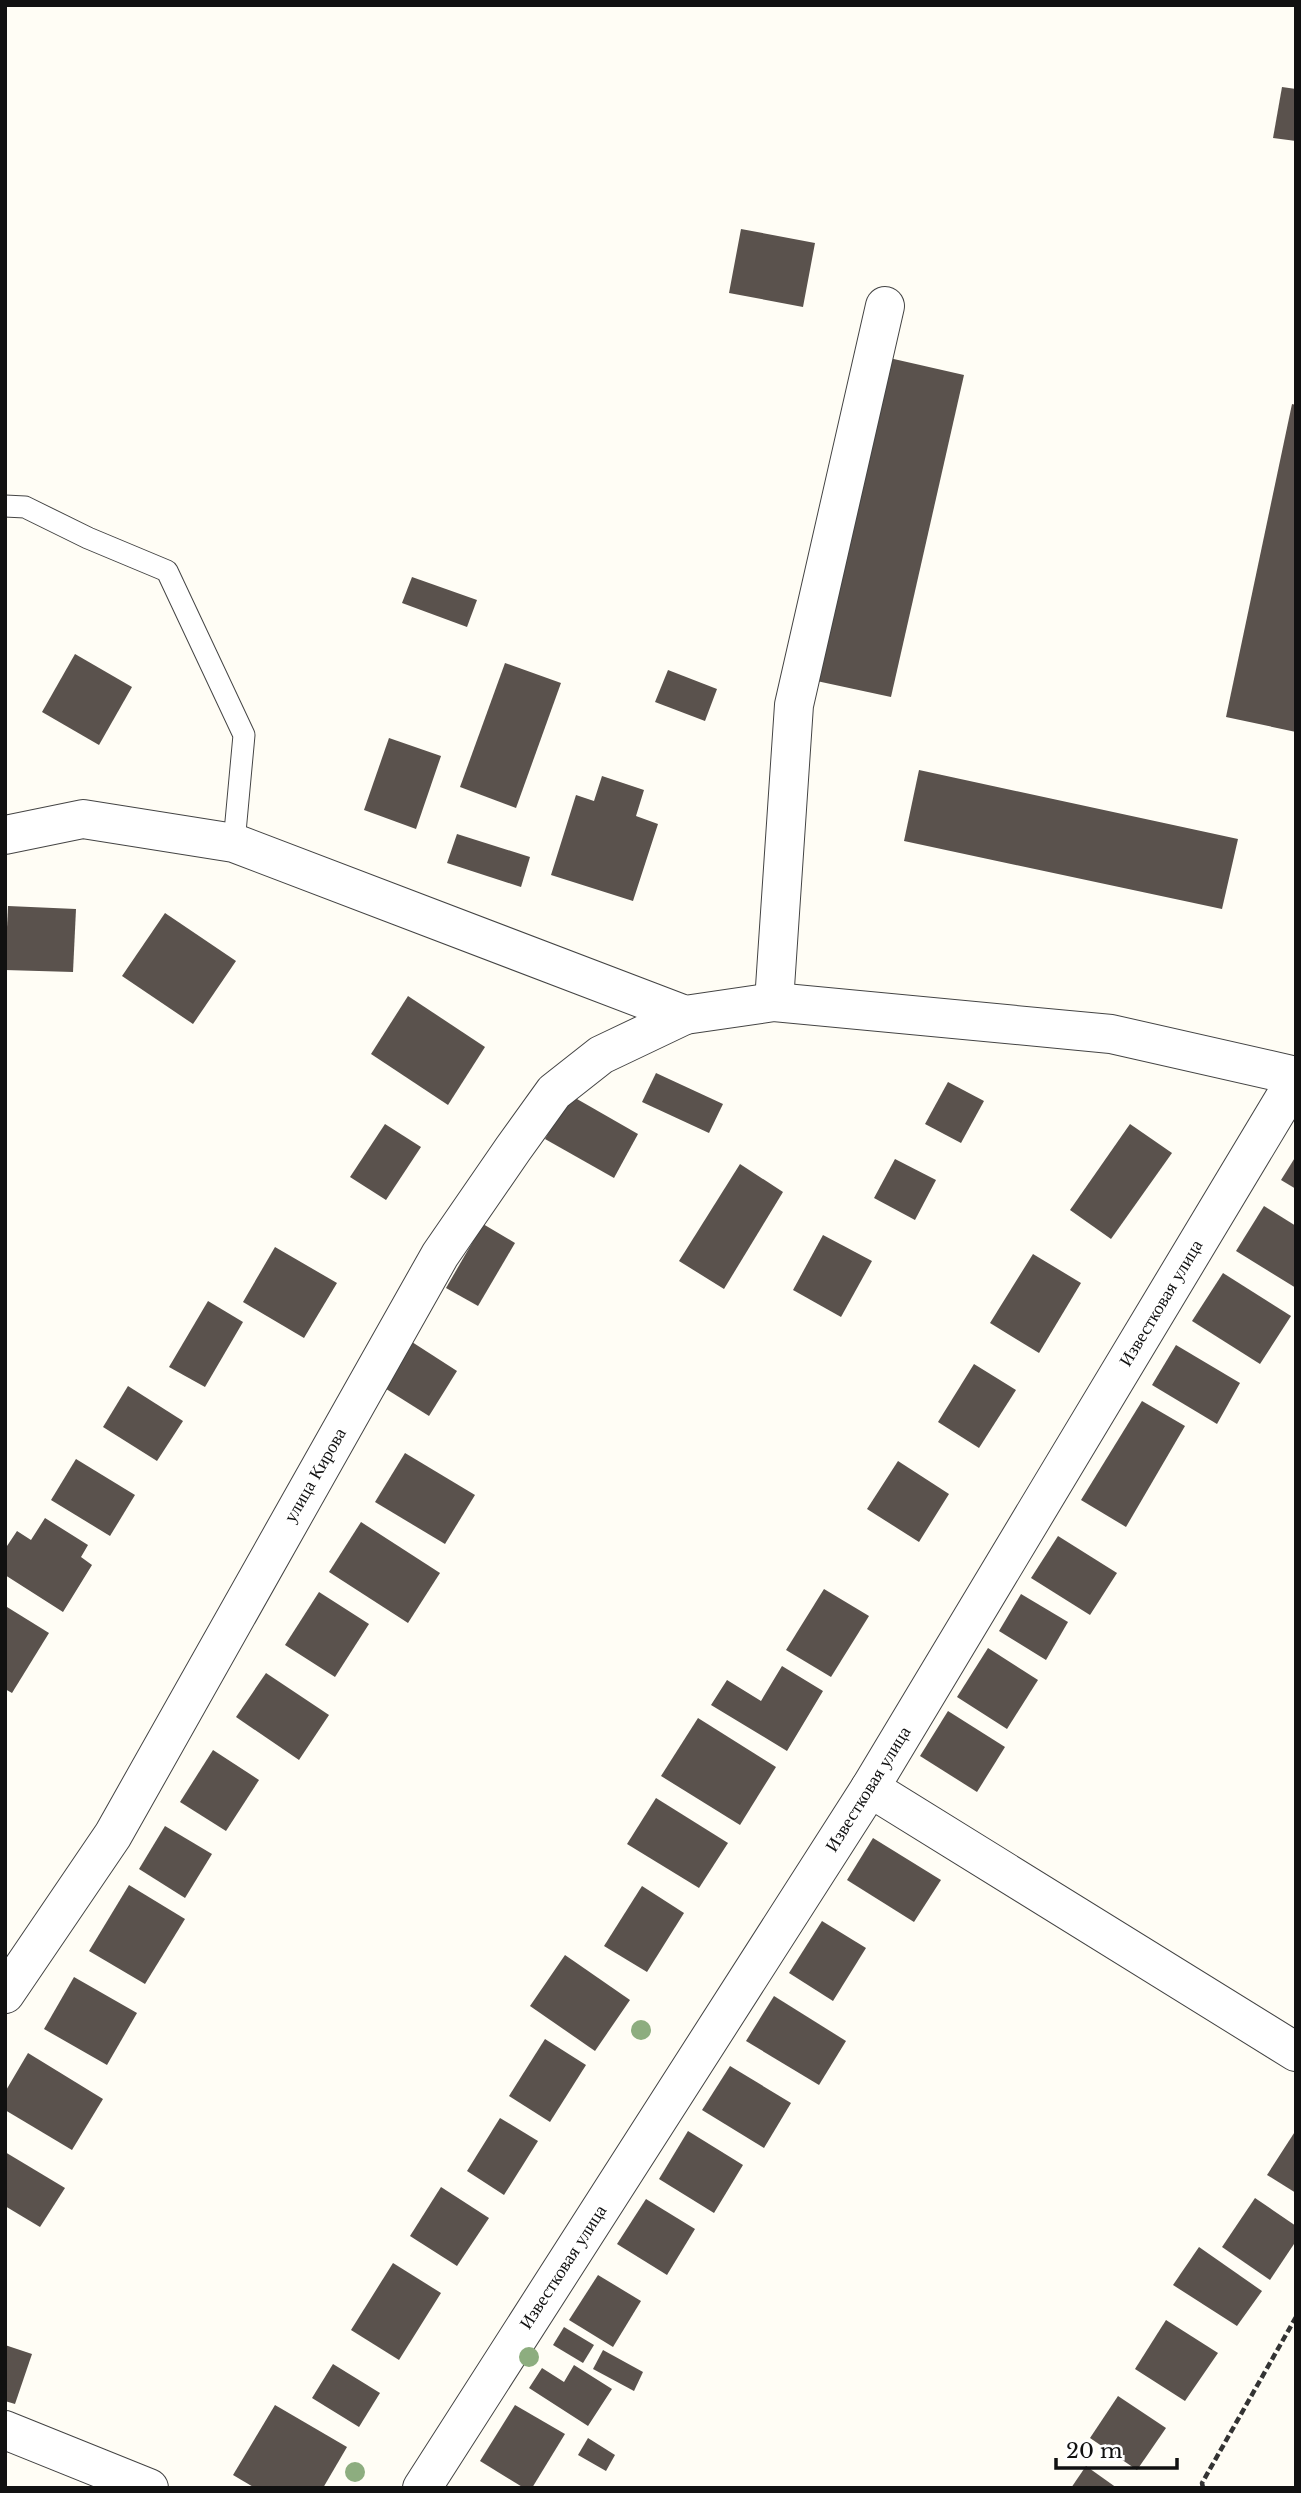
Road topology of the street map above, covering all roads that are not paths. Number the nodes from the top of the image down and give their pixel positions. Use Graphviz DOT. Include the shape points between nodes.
graph roads {
  1 [pos="886,306"];
  2 [pos="5,506"];
  3 [pos="5,835"];
  4 [pos="234,843"];
  5 [pos="774,1002"];
  6 [pos="685,1015"];
  7 [pos="1296,1077"];
  8 [pos="870,1788"];
  9 [pos="5,1994"];
  10 [pos="1296,2052"];
  11 [pos="5,2430"];
  12 [pos="149,2488"];
  13 [pos="422,2488"];
  1 -- 5 [label="street" via="794,705"];
  2 -- 4 [label="lane" via="25,507 166,571 244,736"];
  3 -- 4 [label="street" via="83,819"];
  4 -- 6 [label="street"];
  5 -- 6 [label="street"];
  5 -- 7 [label="street" via="1111,1034"];
  6 -- 9 [label="street, улица Кирова" via="601,1055 554,1092 513,1149 440,1255 113,1835"];
  7 -- 8 [label="street, Известковая улица"];
  8 -- 10 [label="street"];
  8 -- 13 [label="street, Известковая улица"];
  11 -- 12 [label="street"];
}
